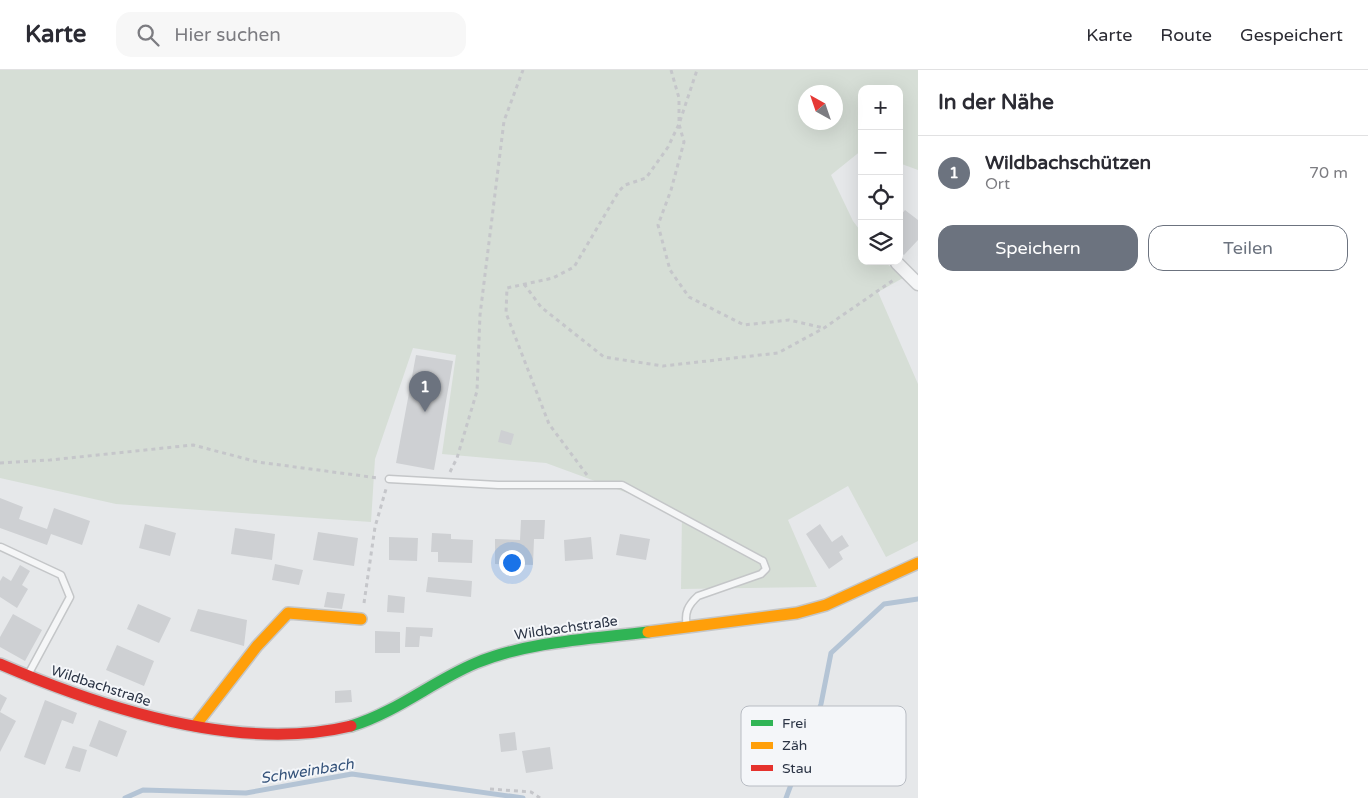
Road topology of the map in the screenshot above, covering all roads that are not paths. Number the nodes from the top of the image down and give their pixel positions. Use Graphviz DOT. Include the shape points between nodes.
graph roads {
  1 [pos="901,266"];
  2 [pos="918,284"];
  3 [pos="389,479"];
  4 [pos="1,547"];
  5 [pos="918,563"];
  6 [pos="361,619"];
  7 [pos="688,628"];
  8 [pos="0,664"];
  9 [pos="28,677"];
  10 [pos="195,726"];
  1 -- 2 [label="street"];
  3 -- 7 [label="lane" via="498,485 622,485 763,562 766,569 761,574 693,600 685,617"];
  4 -- 9 [label="lane" via="61,575 70,597"];
  5 -- 7 [label="main road, Wildbachstraße" via="826,605 797,613"];
  6 -- 10 [label="main road" via="288,613 257,646"];
  7 -- 10 [label="main road, Wildbachstraße" via="514,649 470,666 420,696 370,720 322,733 276,735"];
  8 -- 9 [label="main road, Wildbachstraße"];
  9 -- 10 [label="main road, Wildbachstraße" via="115,708"];
}
